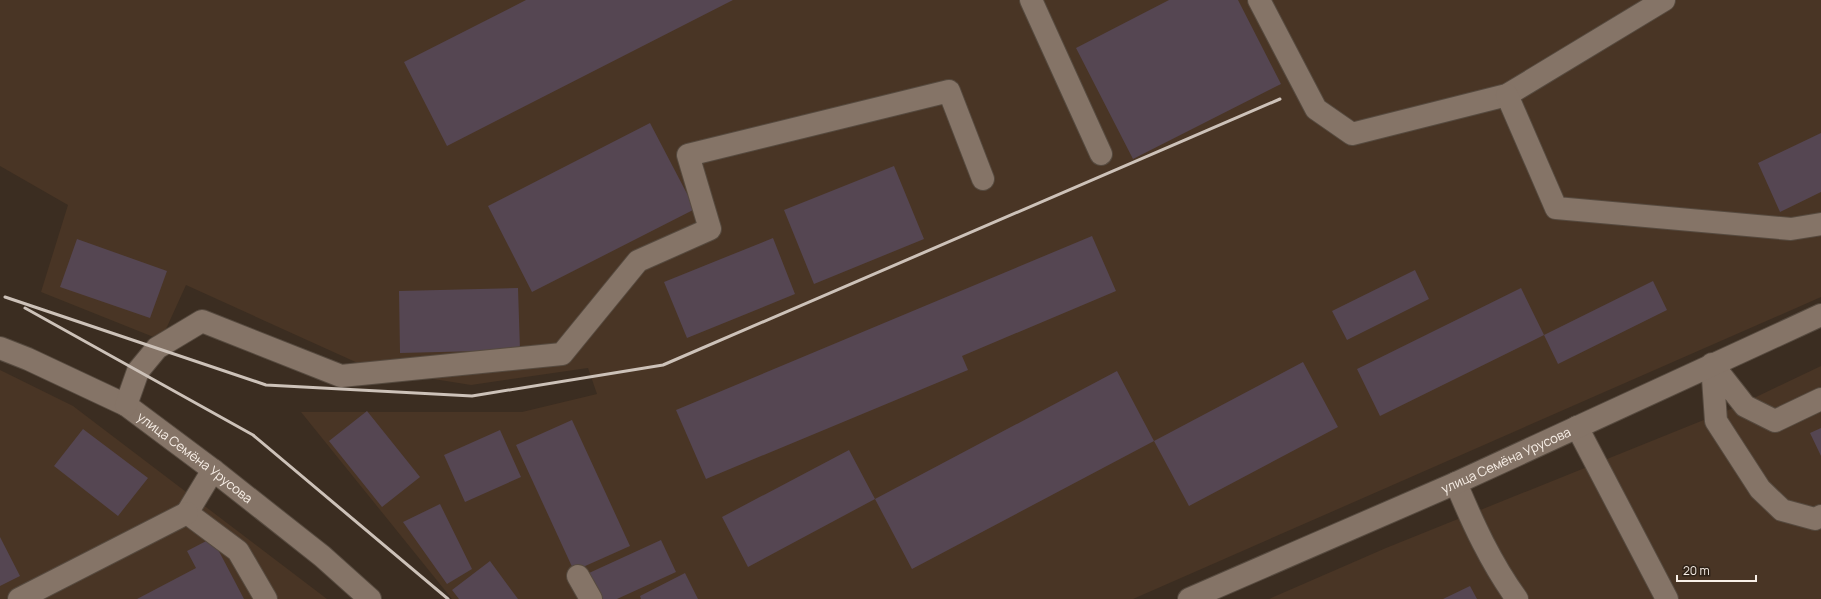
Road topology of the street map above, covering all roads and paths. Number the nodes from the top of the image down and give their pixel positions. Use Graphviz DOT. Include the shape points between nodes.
graph roads {
  1 [pos="1031,0"];
  2 [pos="1259,0"];
  3 [pos="1664,0"];
  4 [pos="1507,95"];
  5 [pos="1101,154"];
  6 [pos="983,179"];
  7 [pos="1821,224"];
  8 [pos="1821,315"];
  9 [pos="0,348"];
  10 [pos="1712,364"];
  11 [pos="1821,400"];
  12 [pos="126,405"];
  13 [pos="1577,427"];
  14 [pos="213,470"];
  15 [pos="1456,483"];
  16 [pos="187,513"];
  17 [pos="1821,516"];
  18 [pos="578,576"];
  19 [pos="19,599"];
  20 [pos="266,599"];
  21 [pos="370,599"];
  22 [pos="591,599"];
  23 [pos="1189,599"];
  24 [pos="1517,599"];
  25 [pos="1667,599"];
  1 -- 5 [label="street"];
  2 -- 4 [label="street" via="1316,109 1352,134"];
  3 -- 4 [label="street"];
  4 -- 7 [label="street" via="1556,208 1791,229"];
  6 -- 12 [label="street" via="949,91 688,155 710,229 638,261 562,354 340,376 202,321 157,348 138,371"];
  8 -- 10 [label="street, улица Семёна Урусова"];
  9 -- 12 [label="street, улица Семёна Урусова"];
  10 -- 11 [label="street" via="1745,406 1775,421"];
  10 -- 13 [label="street, улица Семёна Урусова"];
  10 -- 17 [label="street" via="1716,422 1760,489 1782,510 1815,518"];
  12 -- 14 [label="street, улица Семёна Урусова"];
  13 -- 15 [label="street, улица Семёна Урусова"];
  13 -- 25 [label="street"];
  14 -- 16 [label="street"];
  14 -- 21 [label="street, улица Семёна Урусова" via="322,556"];
  15 -- 23 [label="street, улица Семёна Урусова"];
  15 -- 24 [label="street" via="1476,530"];
  16 -- 19 [label="street"];
  16 -- 20 [label="street" via="238,551"];
  18 -- 22 [label="street"];
}
